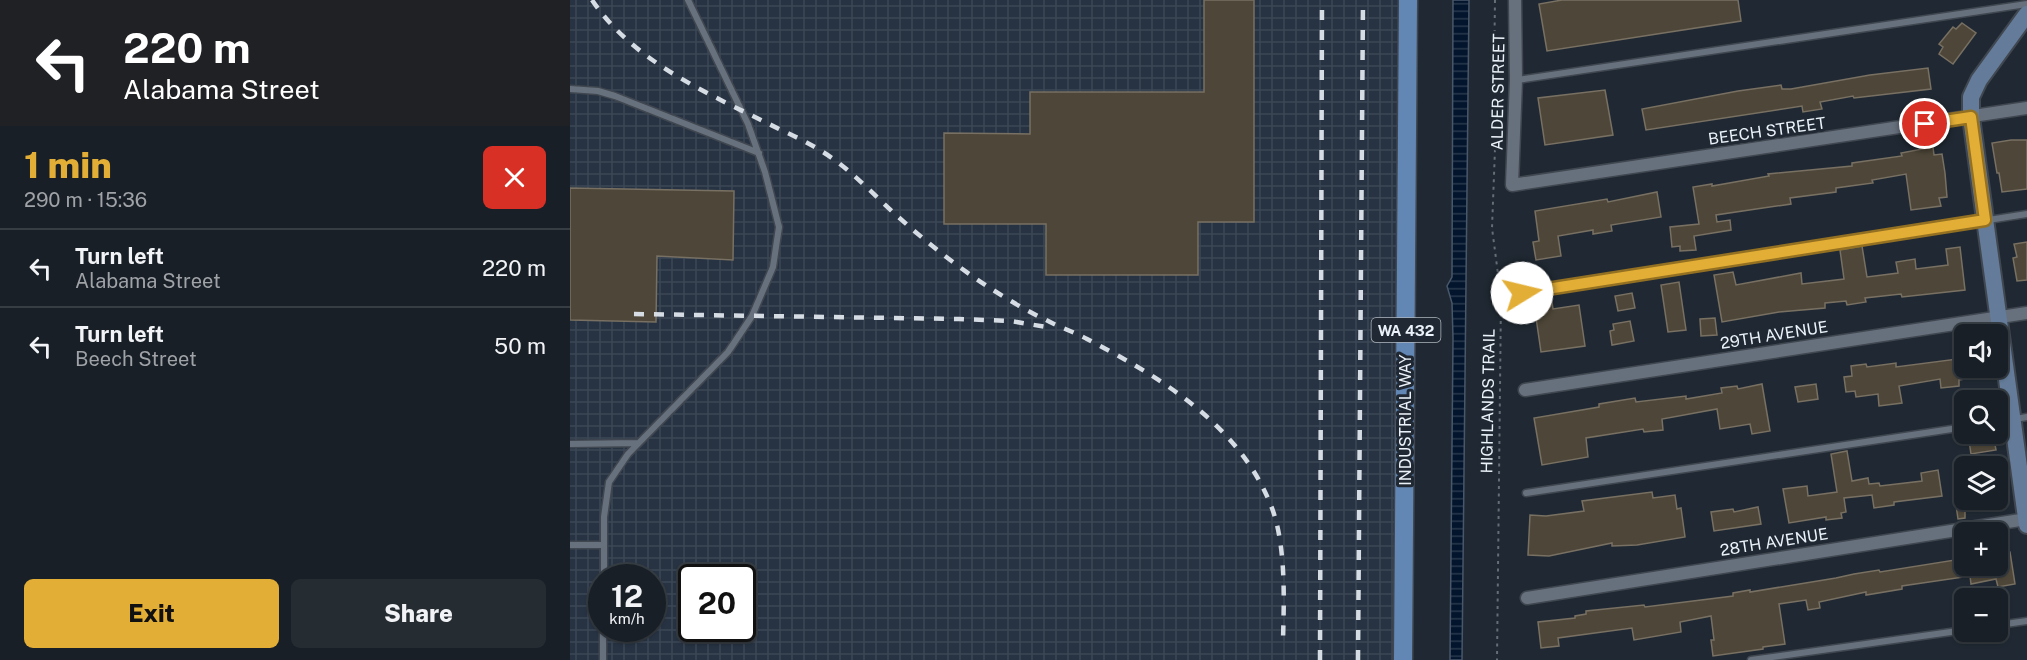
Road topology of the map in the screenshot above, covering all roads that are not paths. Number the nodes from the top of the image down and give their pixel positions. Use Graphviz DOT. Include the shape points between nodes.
graph roads {
  1 [pos="688,0"];
  2 [pos="1408,0"];
  3 [pos="1515,0"];
  4 [pos="2027,4"];
  5 [pos="2027,14"];
  6 [pos="1516,80"];
  7 [pos="570,89"];
  8 [pos="2027,108"];
  9 [pos="1971,117"];
  10 [pos="759,153"];
  11 [pos="1512,185"];
  12 [pos="2027,214"];
  13 [pos="1985,220"];
  14 [pos="1522,293"];
  15 [pos="2027,313"];
  16 [pos="1998,317"];
  17 [pos="1525,390"];
  18 [pos="2013,419"];
  19 [pos="1954,429"];
  20 [pos="638,443"];
  21 [pos="570,444"];
  22 [pos="1526,493"];
  23 [pos="2027,521"];
  24 [pos="570,545"];
  25 [pos="604,545"];
  26 [pos="603,564"];
  27 [pos="1527,598"];
  28 [pos="2027,621"];
  29 [pos="2008,624"];
  30 [pos="1954,632"];
  31 [pos="603,642"];
  32 [pos="603,660"];
  33 [pos="1403,660"];
  34 [pos="1751,660"];
  1 -- 10 [label="lane"];
  2 -- 33 [label="main road, INDUSTRIAL WAY / WA 432"];
  3 -- 6 [label="street, ALDER STREET"];
  4 -- 6 [label="lane"];
  5 -- 9 [label="street" via="1979,80 1971,97"];
  6 -- 11 [label="street, ALDER STREET"];
  7 -- 10 [label="lane" via="615,96"];
  8 -- 9 [label="street, BEECH STREET"];
  9 -- 11 [label="street, BEECH STREET"];
  9 -- 13 [label="street"];
  10 -- 20 [label="lane" via="779,227 773,267 752,316 728,352"];
  12 -- 13 [label="lane"];
  13 -- 14 [label="lane"];
  13 -- 16 [label="street"];
  15 -- 16 [label="street, 29TH AVENUE"];
  16 -- 17 [label="street, 29TH AVENUE"];
  16 -- 18 [label="street"];
  18 -- 23 [label="street"];
  19 -- 22 [label="lane"];
  20 -- 21 [label="lane"];
  20 -- 25 [label="lane" via="609,482"];
  23 -- 27 [label="street, 28TH AVENUE"];
  24 -- 25 [label="lane"];
  25 -- 26 [label="lane"];
  28 -- 29 [label="lane"];
  30 -- 34 [label="lane"];
  31 -- 32 [label="lane"];
}
